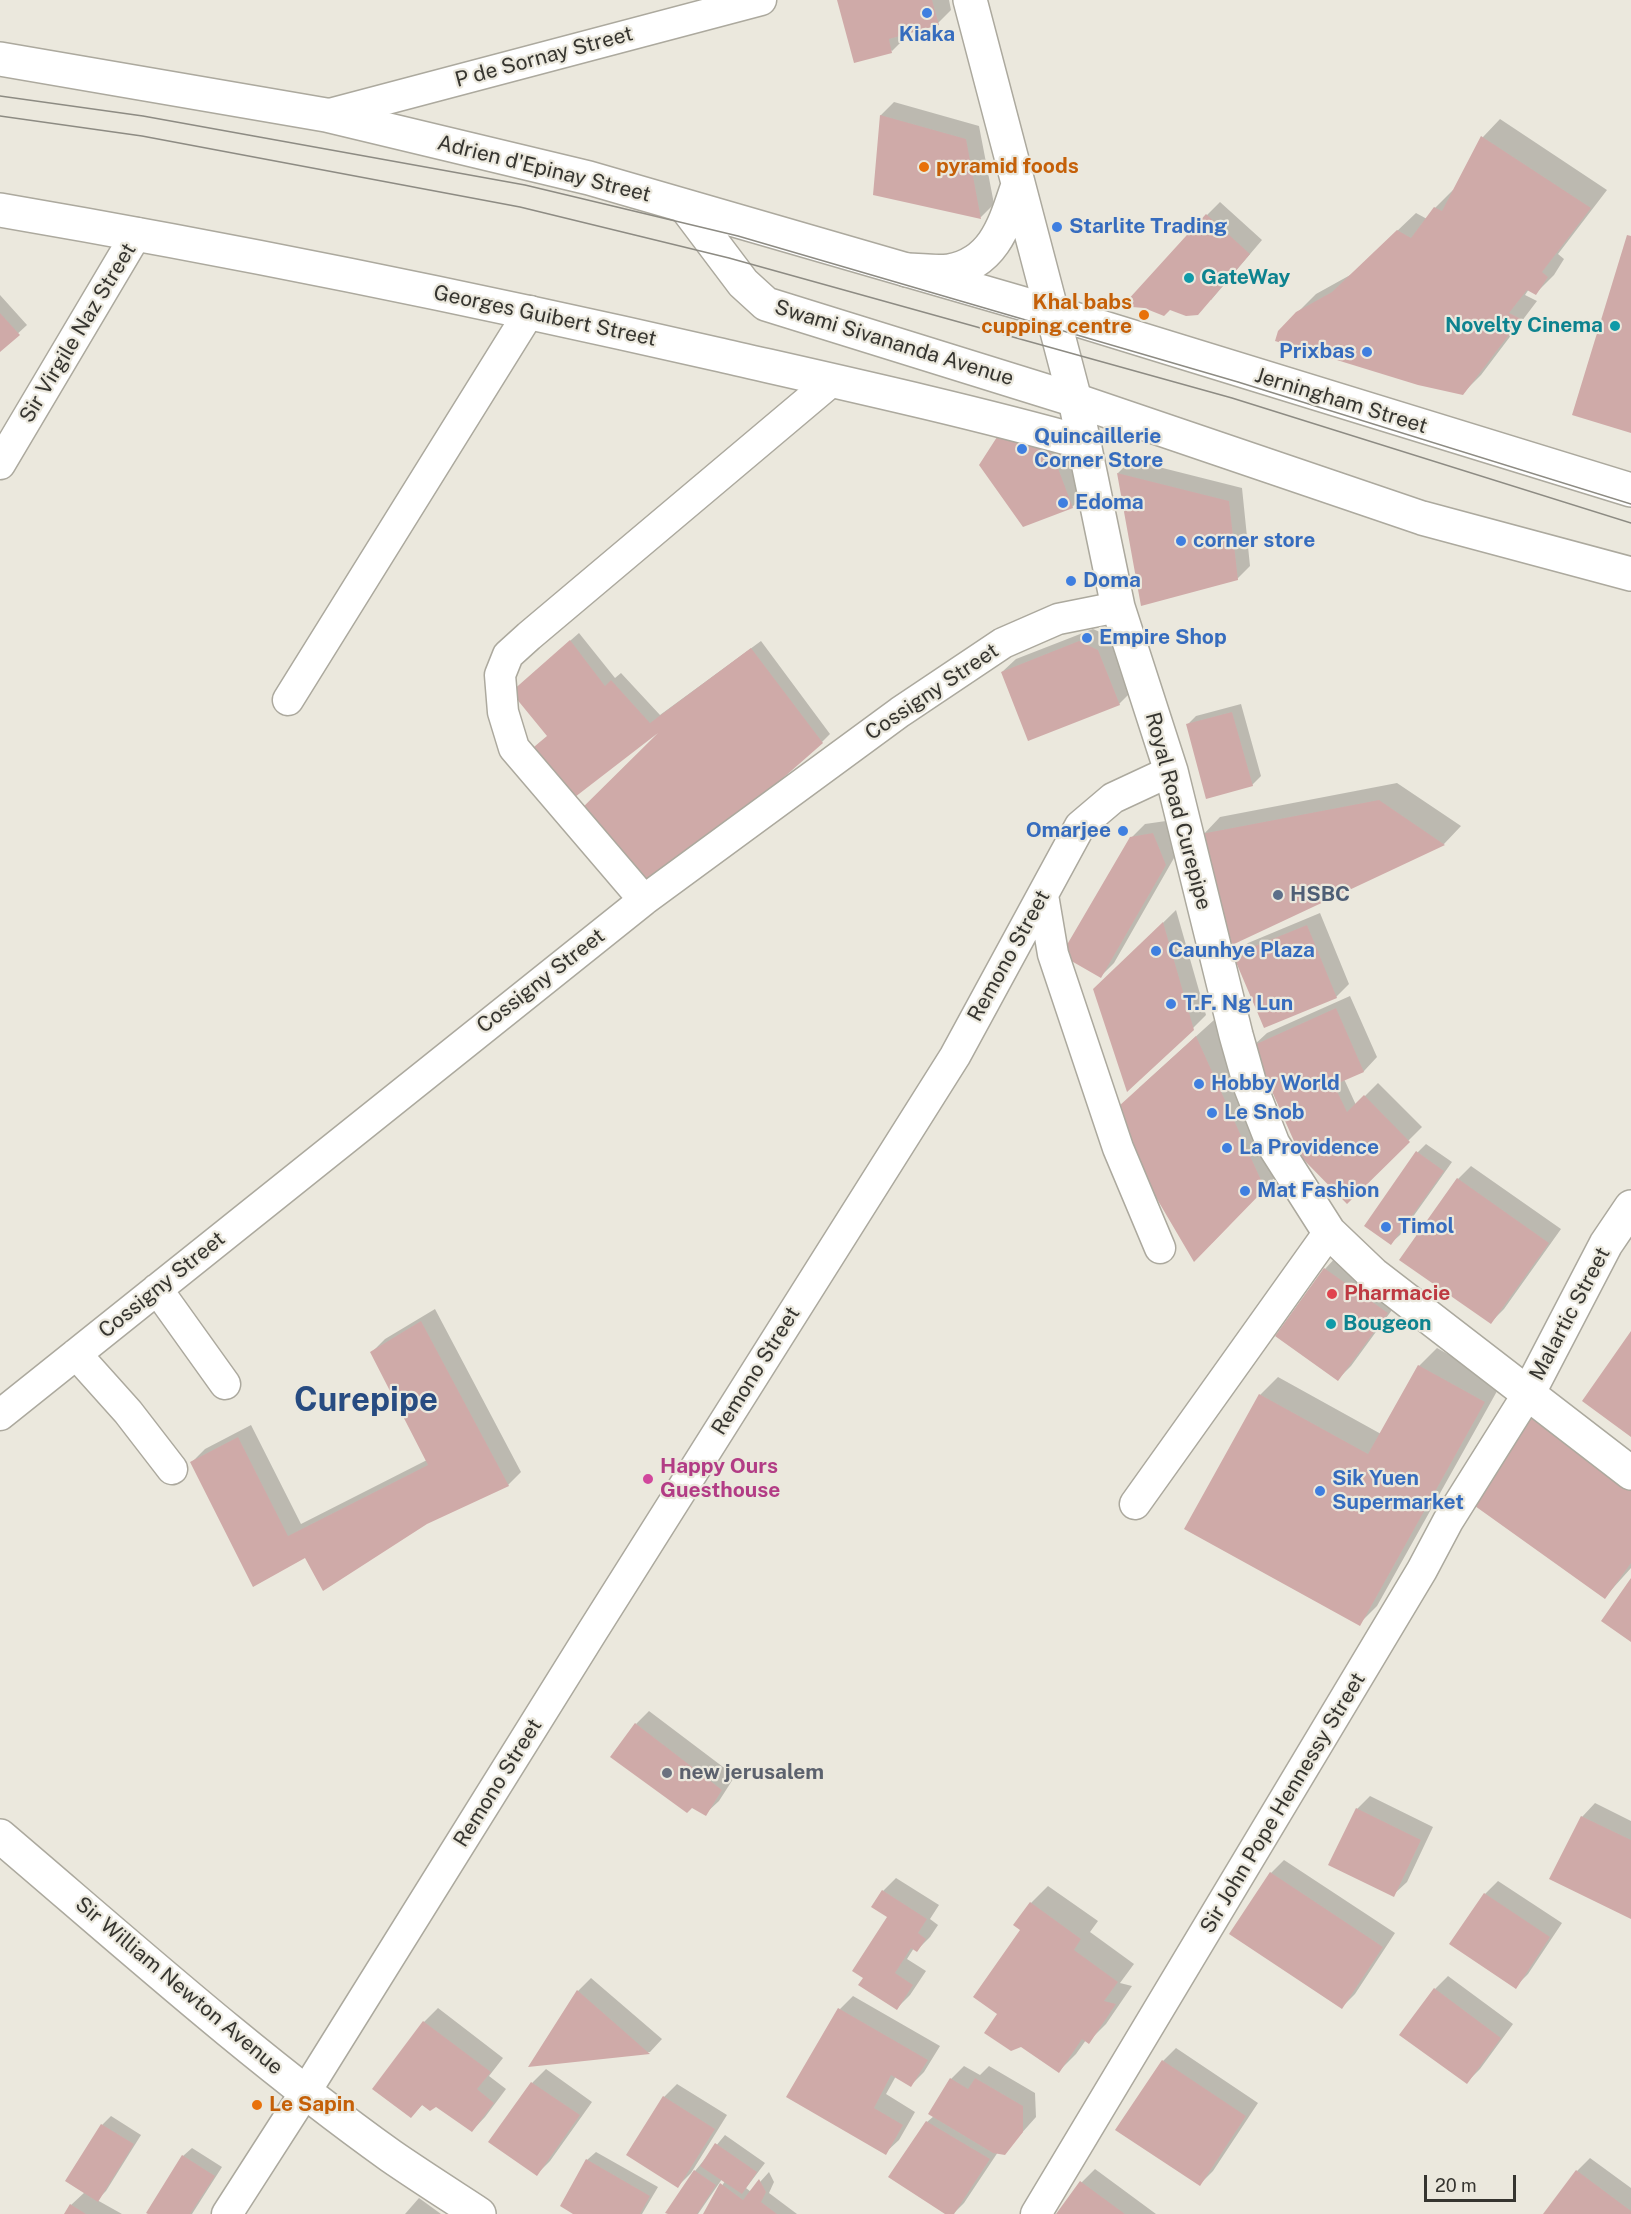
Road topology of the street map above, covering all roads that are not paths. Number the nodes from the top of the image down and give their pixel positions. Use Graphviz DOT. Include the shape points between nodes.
graph roads {
  1 [pos="761,0"];
  2 [pos="970,0"];
  3 [pos="13,61"];
  4 [pos="326,115"];
  5 [pos="1018,185"];
  6 [pos="685,206"];
  7 [pos="0,210"];
  8 [pos="137,233"];
  9 [pos="907,270"];
  10 [pos="530,311"];
  11 [pos="1052,312"];
  12 [pos="833,380"];
  13 [pos="1075,400"];
  14 [pos="1085,443"];
  15 [pos="0,464"];
  16 [pos="1631,490"];
  17 [pos="1631,574"];
  18 [pos="1118,607"];
  19 [pos="288,700"];
  20 [pos="1171,771"];
  21 [pos="1043,895"];
  22 [pos="644,900"];
  23 [pos="1631,1207"];
  24 [pos="1329,1232"];
  25 [pos="1160,1248"];
  26 [pos="157,1289"];
  27 [pos="76,1354"];
  28 [pos="225,1384"];
  29 [pos="1529,1392"];
  30 [pos="0,1415"];
  31 [pos="172,1469"];
  32 [pos="1631,1473"];
  33 [pos="1135,1504"];
  34 [pos="0,1836"];
  35 [pos="306,2091"];
  36 [pos="227,2214"];
  37 [pos="479,2214"];
  38 [pos="1036,2214"];
  1 -- 4 [label="street, P de Sornay Street"];
  2 -- 5 [label="street, Royal Road Curepipe"];
  3 -- 4 [label="street, Adrien d'Epinay Street"];
  4 -- 6 [label="street, Adrien d'Epinay Street" via="589,178"];
  5 -- 9 [label="street" via="1003,230 992,248 973,262 949,271"];
  5 -- 11 [label="street, Royal Road Curepipe"];
  6 -- 9 [label="street, Adrien d'Epinay Street"];
  6 -- 13 [label="street, Swami Sivananda Avenue" via="743,283 766,304"];
  7 -- 8 [label="street, Georges Guibert Street"];
  8 -- 10 [label="street, Georges Guibert Street"];
  8 -- 15 [label="street, Sir Virgile Naz Street"];
  9 -- 11 [label="street, Adrien d'Epinay Street"];
  10 -- 12 [label="street, Georges Guibert Street"];
  10 -- 19 [label="street"];
  11 -- 13 [label="street, Royal Road Curepipe"];
  11 -- 16 [label="street, Jerningham Street"];
  12 -- 14 [label="street, Georges Guibert Street"];
  12 -- 22 [label="street" via="508,655 500,675 503,712 514,748"];
  13 -- 14 [label="street, Royal Road Curepipe"];
  13 -- 17 [label="street" via="1422,518"];
  14 -- 18 [label="street, Royal Road Curepipe"];
  18 -- 20 [label="street, Royal Road Curepipe"];
  18 -- 22 [label="street, Cossigny Street" via="1058,619 1003,643 900,712"];
  20 -- 21 [label="street, Remono Street" via="1113,798 1080,826"];
  20 -- 24 [label="street, Royal Road Curepipe" via="1251,1088 1273,1144"];
  21 -- 25 [label="street" via="1053,954 1118,1148"];
  21 -- 35 [label="street, Remono Street" via="955,1056"];
  22 -- 26 [label="street, Cossigny Street"];
  23 -- 29 [label="street, Malartic Street" via="1606,1244"];
  24 -- 29 [label="street, Royal Road Curepipe" via="1373,1274"];
  24 -- 33 [label="street"];
  26 -- 27 [label="street, Cossigny Street"];
  26 -- 28 [label="street"];
  27 -- 30 [label="street, Cossigny Street"];
  27 -- 31 [label="street"];
  29 -- 32 [label="street, Royal Road Curepipe"];
  29 -- 38 [label="street, Sir John Pope Hennessy Street" via="1448,1521"];
  34 -- 35 [label="street, Sir William Newton Avenue" via="180,1990"];
  35 -- 36 [label="street, Remono Street"];
  35 -- 37 [label="street, Sir William Newton Avenue" via="392,2156"];
}
